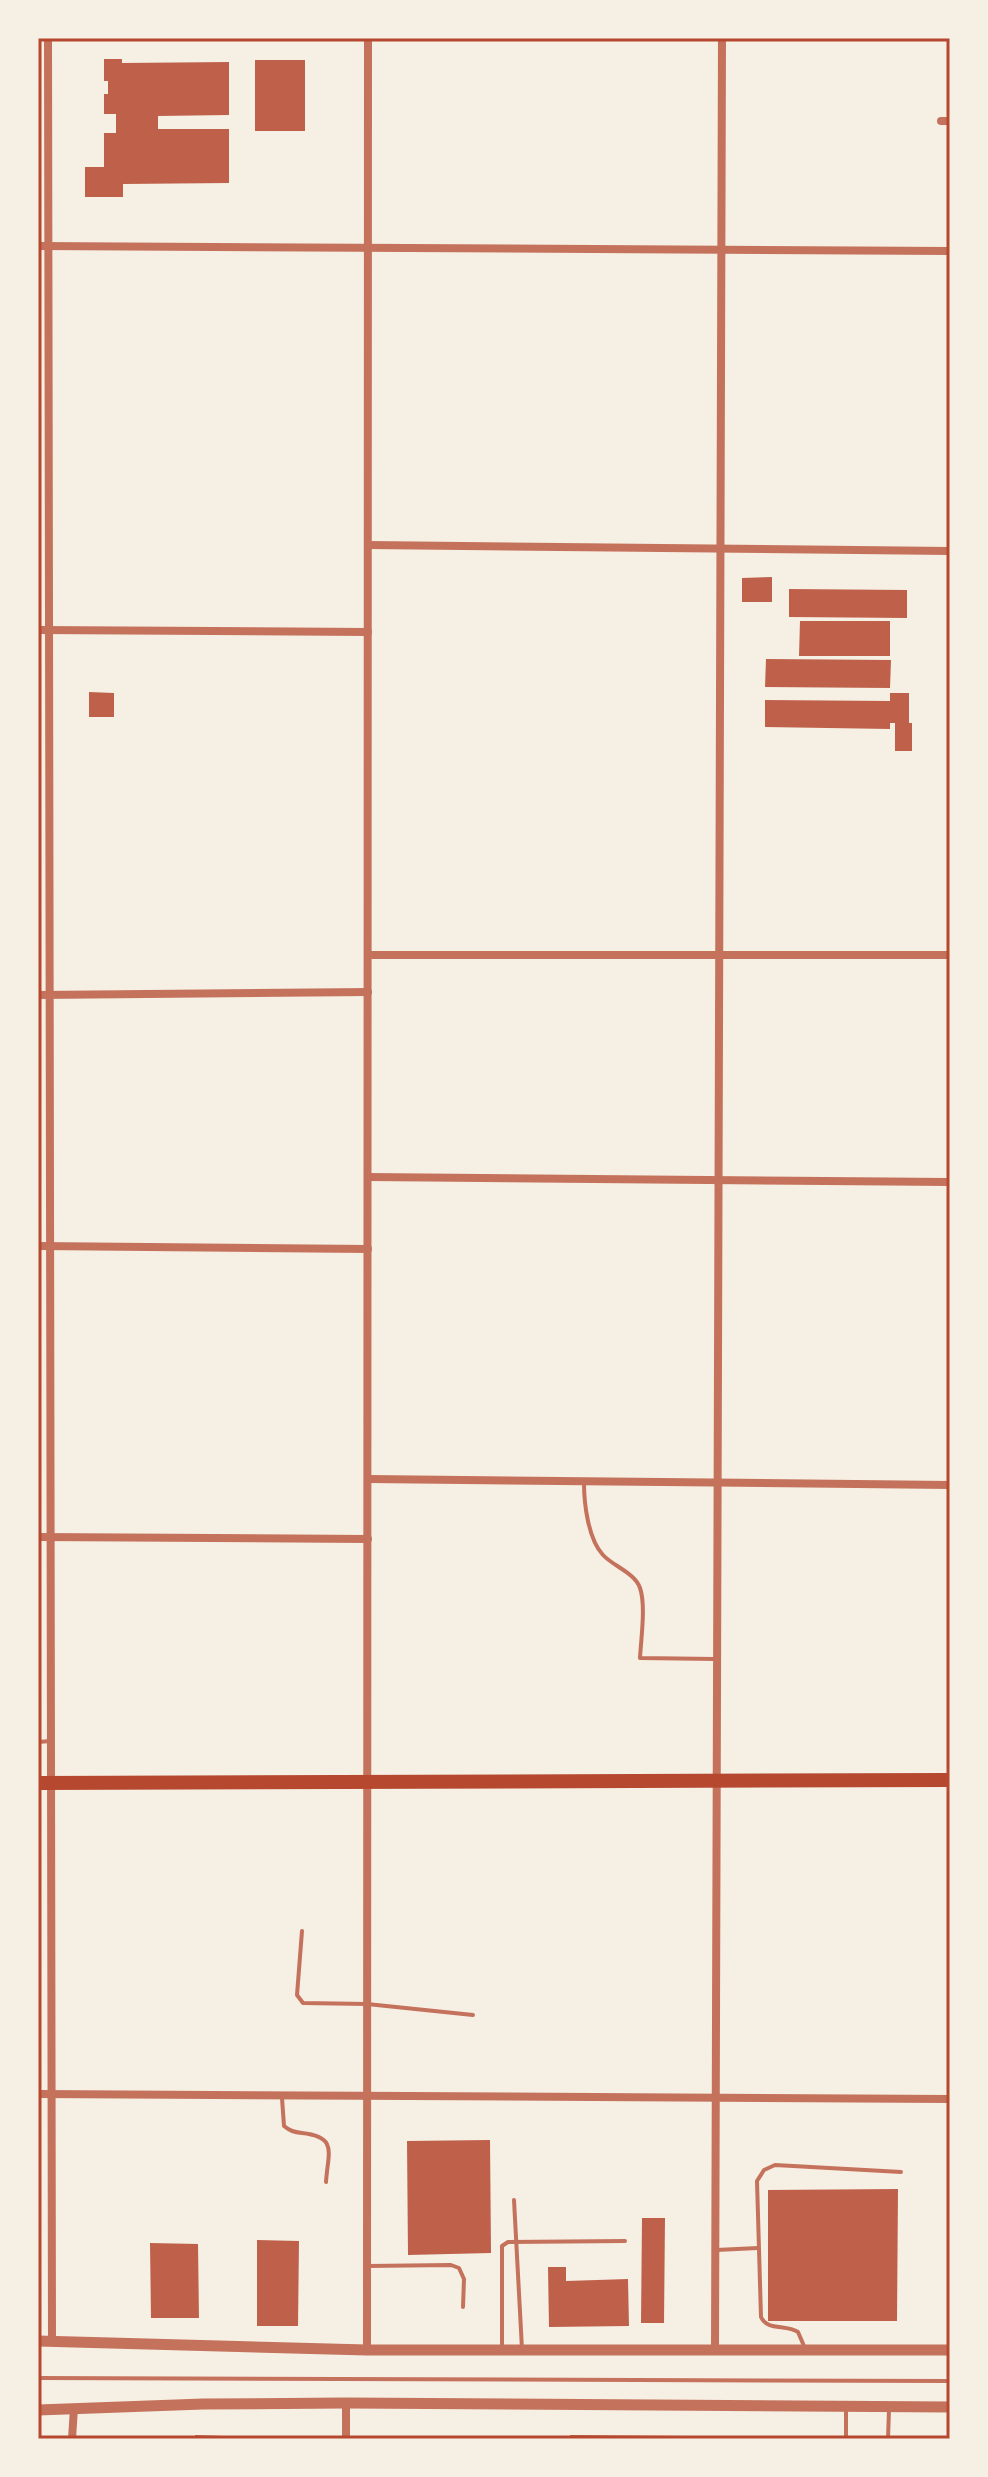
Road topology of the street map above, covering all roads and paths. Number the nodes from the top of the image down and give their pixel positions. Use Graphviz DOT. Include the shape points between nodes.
graph roads {
  1 [pos="48,38"];
  2 [pos="368,38"];
  3 [pos="722,38"];
  4 [pos="43,246"];
  5 [pos="368,248"];
  6 [pos="721,250"];
  7 [pos="950,251"];
  8 [pos="368,545"];
  9 [pos="720,549"];
  10 [pos="950,551"];
  11 [pos="38,630"];
  12 [pos="48,631"];
  13 [pos="368,632"];
  14 [pos="368,955"];
  15 [pos="719,955"];
  16 [pos="950,955"];
  17 [pos="368,992"];
  18 [pos="38,995"];
  19 [pos="49,995"];
  20 [pos="368,1177"];
  21 [pos="719,1180"];
  22 [pos="950,1182"];
  23 [pos="38,1246"];
  24 [pos="50,1246"];
  25 [pos="368,1249"];
  26 [pos="368,1479"];
  27 [pos="584,1481"];
  28 [pos="718,1482"];
  29 [pos="950,1485"];
  30 [pos="38,1537"];
  31 [pos="50,1537"];
  32 [pos="368,1539"];
  33 [pos="717,1659"];
  34 [pos="51,1741"];
  35 [pos="38,1742"];
  36 [pos="950,1780"];
  37 [pos="717,1781"];
  38 [pos="368,1782"];
  39 [pos="44,1783"];
  40 [pos="302,1931"];
  41 [pos="367,2004"];
  42 [pos="473,2015"];
  43 [pos="38,2094"];
  44 [pos="52,2094"];
  45 [pos="282,2095"];
  46 [pos="367,2096"];
  47 [pos="716,2098"];
  48 [pos="950,2099"];
  49 [pos="901,2172"];
  50 [pos="326,2182"];
  51 [pos="514,2200"];
  52 [pos="625,2241"];
  53 [pos="518,2242"];
  54 [pos="758,2248"];
  55 [pos="716,2250"];
  56 [pos="367,2266"];
  57 [pos="463,2307"];
  58 [pos="38,2341"];
  59 [pos="52,2341"];
  60 [pos="367,2350"];
  61 [pos="502,2350"];
  62 [pos="522,2350"];
  63 [pos="715,2350"];
  64 [pos="806,2350"];
  65 [pos="950,2350"];
  66 [pos="38,2378"];
  67 [pos="950,2381"];
  68 [pos="346,2403"];
  69 [pos="846,2406"];
  70 [pos="889,2407"];
  71 [pos="950,2407"];
  72 [pos="74,2408"];
  73 [pos="38,2410"];
  74 [pos="72,2439"];
  75 [pos="346,2439"];
  76 [pos="846,2439"];
  77 [pos="888,2439"];
  1 -- 4 [label="street"];
  2 -- 5 [label="street"];
  3 -- 6 [label="street"];
  4 -- 5 [label="street"];
  4 -- 12 [label="street"];
  5 -- 6 [label="street"];
  5 -- 8 [label="street"];
  6 -- 7 [label="street"];
  6 -- 9 [label="street"];
  8 -- 9 [label="street"];
  8 -- 13 [label="street"];
  9 -- 10 [label="street"];
  9 -- 15 [label="street"];
  11 -- 12 [label="street"];
  12 -- 13 [label="street"];
  12 -- 19 [label="street"];
  13 -- 14 [label="street"];
  14 -- 15 [label="street"];
  14 -- 17 [label="street"];
  15 -- 16 [label="street"];
  15 -- 21 [label="street"];
  17 -- 19 [label="street"];
  17 -- 20 [label="street"];
  18 -- 19 [label="street"];
  19 -- 24 [label="street"];
  20 -- 21 [label="street"];
  20 -- 25 [label="street"];
  21 -- 22 [label="street"];
  21 -- 28 [label="street"];
  23 -- 24 [label="street"];
  24 -- 25 [label="street"];
  24 -- 31 [label="street"];
  25 -- 26 [label="street"];
  26 -- 27 [label="street"];
  26 -- 32 [label="street"];
  27 -- 28 [label="street"];
  27 -- 33 [label="lane" via="587,1521 601,1553 640,1588 640,1658"];
  28 -- 29 [label="street"];
  28 -- 33 [label="street"];
  30 -- 31 [label="street"];
  31 -- 32 [label="street"];
  31 -- 34 [label="street"];
  32 -- 38 [label="street"];
  33 -- 37 [label="street"];
  34 -- 35 [label="lane"];
  34 -- 39 [label="street"];
  36 -- 37 [label="main road"];
  37 -- 38 [label="main road"];
  37 -- 47 [label="street"];
  38 -- 39 [label="main road"];
  38 -- 41 [label="street"];
  39 -- 44 [label="street"];
  40 -- 41 [label="lane" via="299,2000"];
  41 -- 42 [label="lane"];
  41 -- 46 [label="street"];
  43 -- 44 [label="street"];
  44 -- 45 [label="street"];
  44 -- 59 [label="street"];
  45 -- 46 [label="street"];
  45 -- 50 [label="lane" via="284,2126 326,2139"];
  46 -- 47 [label="street"];
  46 -- 56 [label="street"];
  47 -- 48 [label="street"];
  47 -- 55 [label="street"];
  49 -- 54 [label="lane" via="775,2165 764,2170 757,2181"];
  51 -- 53 [label="lane"];
  52 -- 53 [label="lane"];
  53 -- 61 [label="lane" via="502,2246"];
  53 -- 62 [label="lane"];
  54 -- 55 [label="lane"];
  54 -- 64 [label="lane" via="761,2317 771,2326 798,2332"];
  55 -- 63 [label="street"];
  56 -- 57 [label="lane" via="459,2268"];
  56 -- 60 [label="street"];
  58 -- 59 [label="street"];
  59 -- 60 [label="street"];
  60 -- 61 [label="street"];
  61 -- 62 [label="street"];
  62 -- 63 [label="street"];
  63 -- 64 [label="street"];
  64 -- 65 [label="street"];
  66 -- 67 [label="lane"];
  68 -- 69 [label="street"];
  68 -- 72 [label="street"];
  68 -- 75 [label="street"];
  69 -- 70 [label="street"];
  69 -- 76 [label="lane"];
  70 -- 71 [label="street"];
  70 -- 77 [label="lane"];
  72 -- 73 [label="street"];
  72 -- 74 [label="street"];
}
